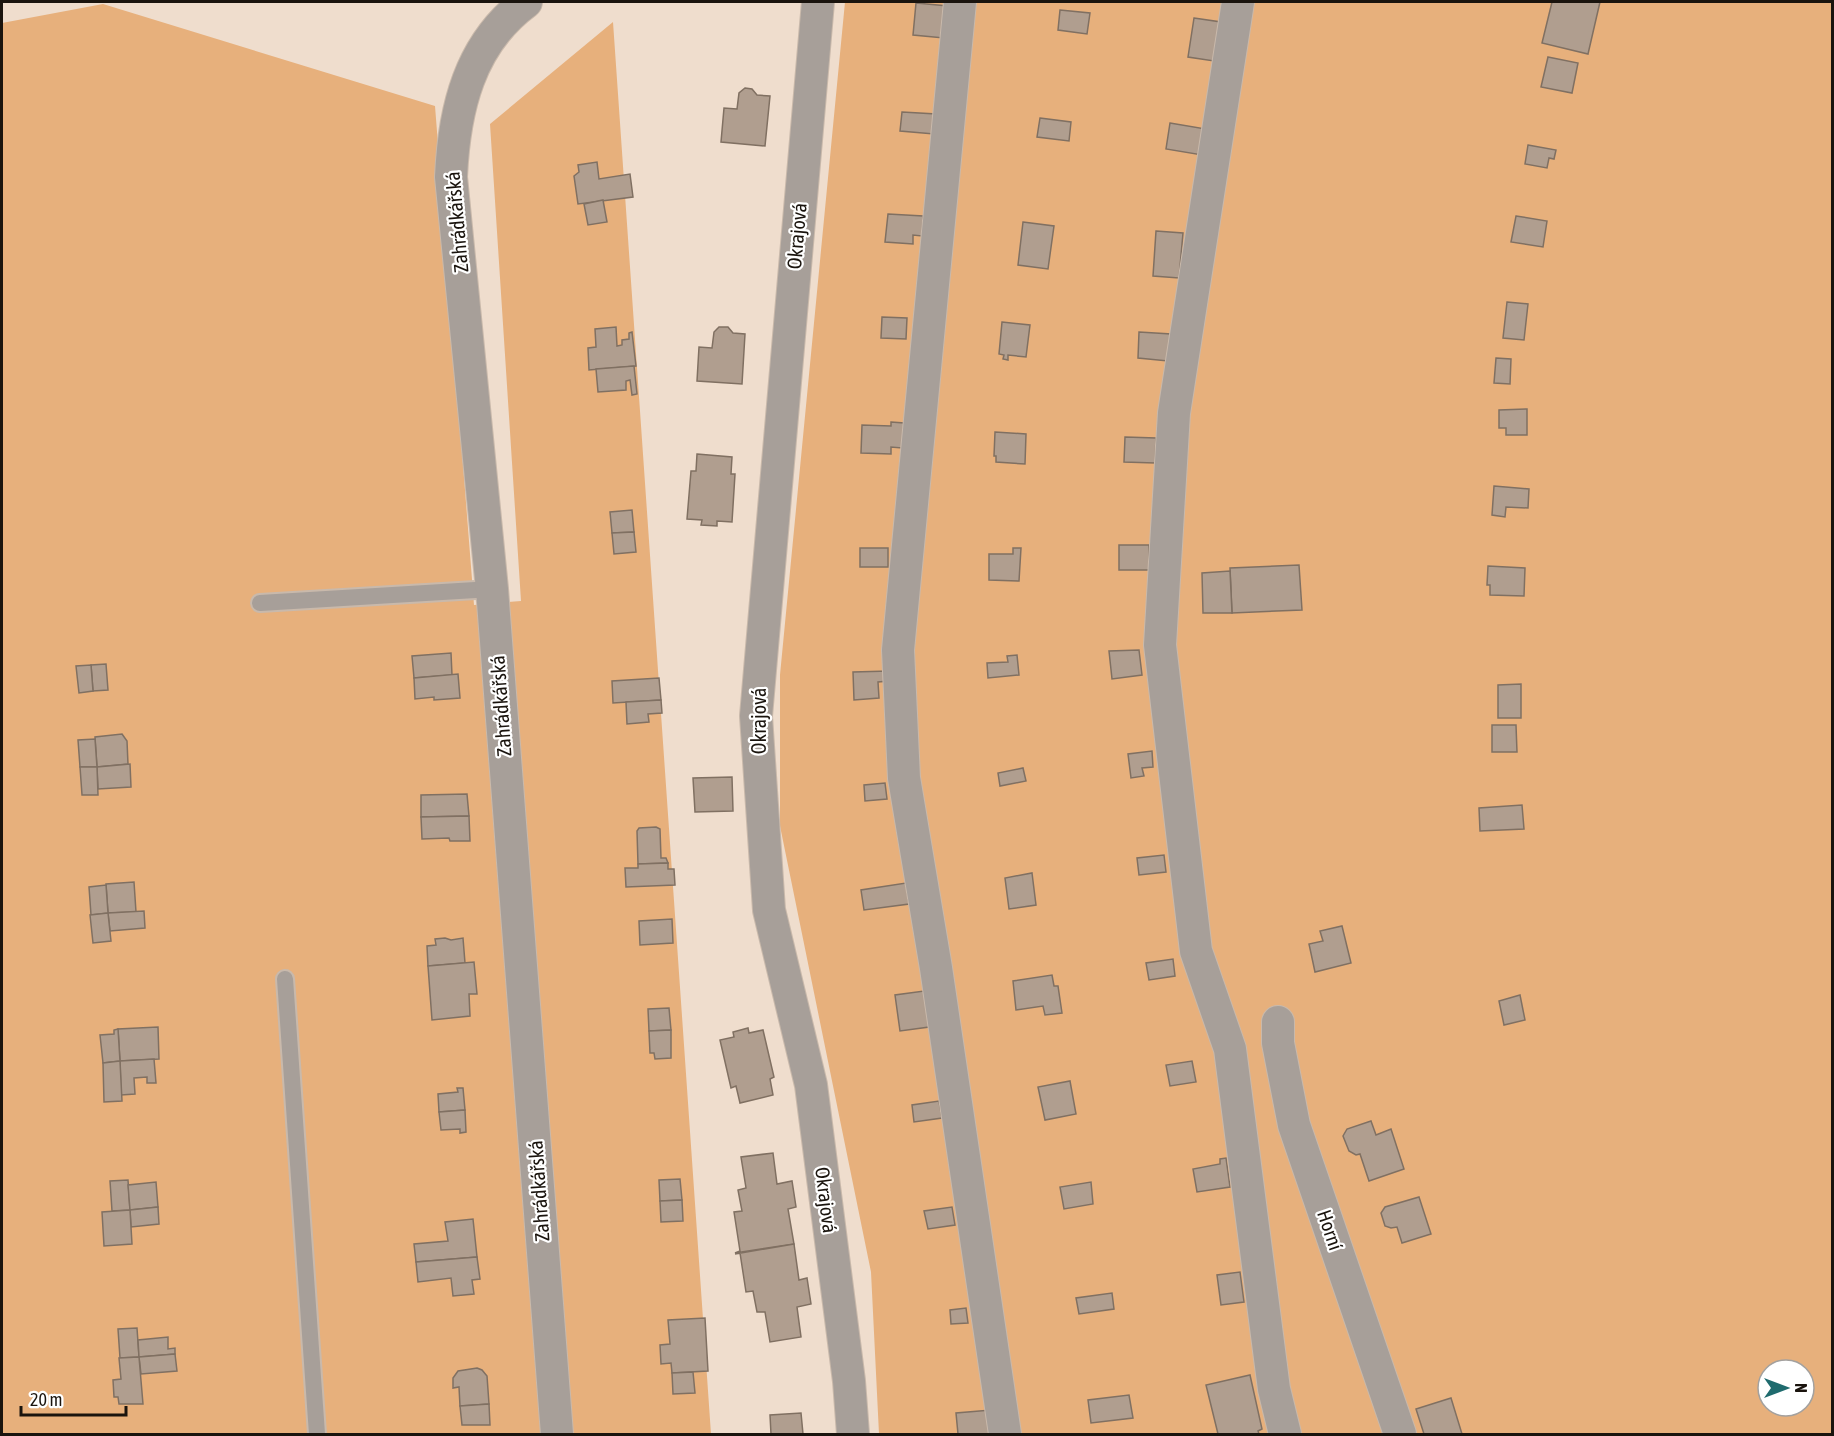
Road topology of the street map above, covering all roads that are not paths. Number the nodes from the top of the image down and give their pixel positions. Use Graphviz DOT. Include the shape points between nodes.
graph roads {
  1 [pos="526,2"];
  2 [pos="818,2"];
  3 [pos="960,2"];
  4 [pos="1238,2"];
  5 [pos="492,589"];
  6 [pos="260,603"];
  7 [pos="285,979"];
  8 [pos="1278,1022"];
  9 [pos="317,1434"];
  10 [pos="558,1434"];
  11 [pos="853,1434"];
  12 [pos="1005,1434"];
  13 [pos="1285,1434"];
  14 [pos="1401,1434"];
  1 -- 5 [label="street, Zahrádkářská" via="497,28 470,71 452,148 454,216"];
  2 -- 11 [label="street, Okrajová" via="756,716 769,910 811,1084"];
  3 -- 12 [label="street" via="898,650 904,778"];
  4 -- 13 [label="street" via="1174,413 1160,645 1196,951 1230,1049 1274,1389"];
  5 -- 6 [label="lane"];
  5 -- 10 [label="street, Zahrádkářská"];
  7 -- 9 [label="lane"];
  8 -- 14 [label="street, Horní" via="1278,1043 1294,1125"];
}
